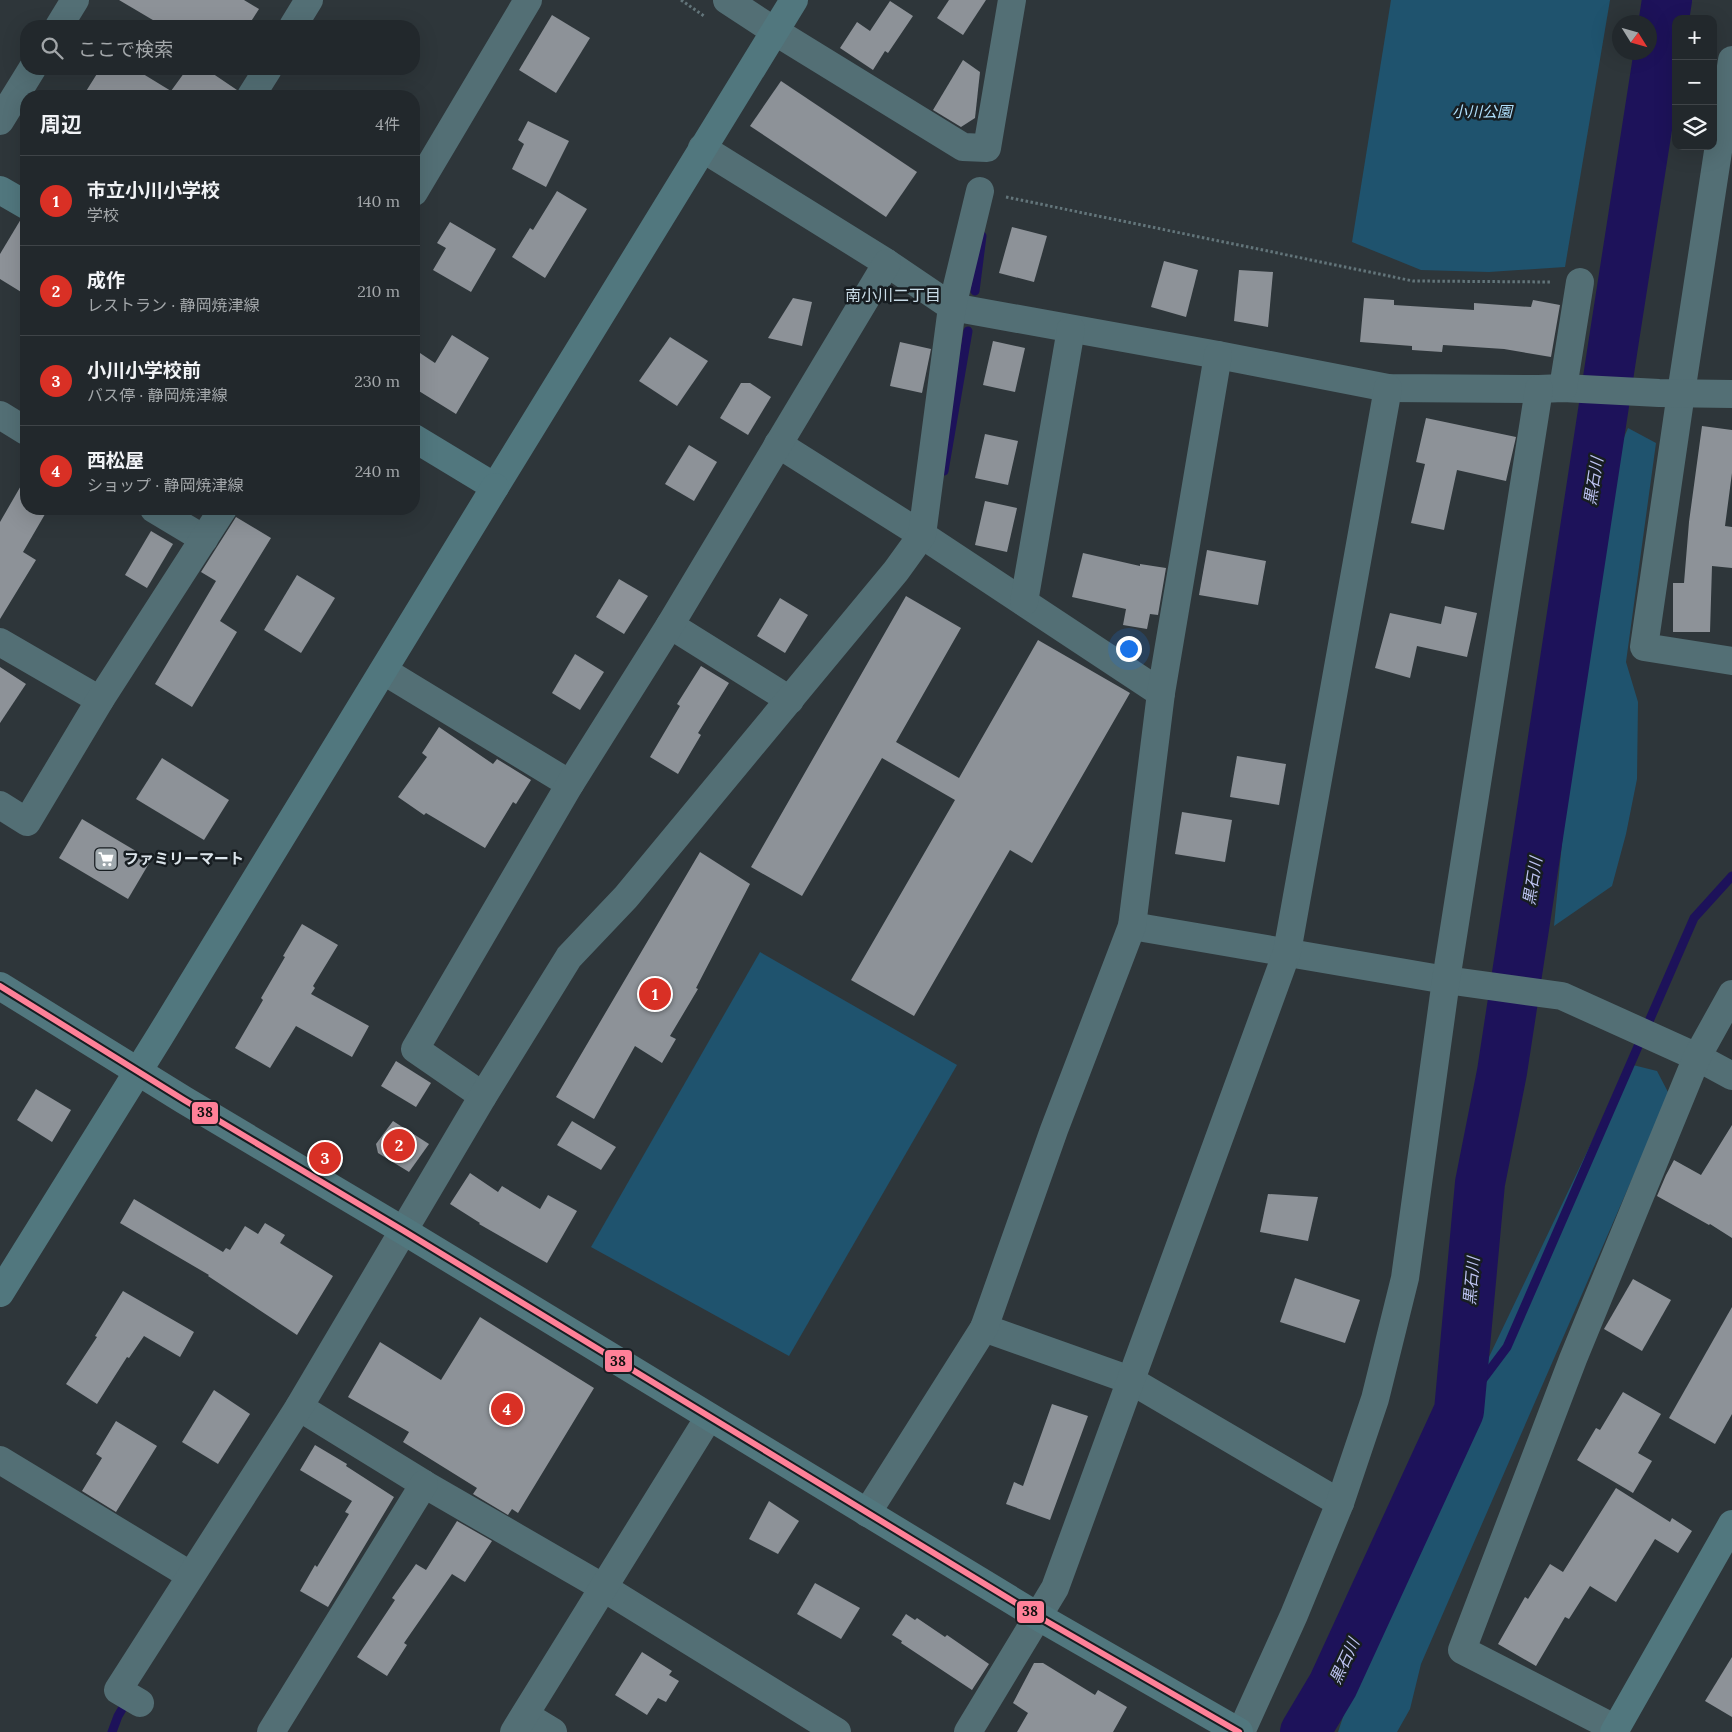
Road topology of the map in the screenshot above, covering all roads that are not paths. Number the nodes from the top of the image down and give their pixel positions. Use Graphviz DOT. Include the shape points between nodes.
graph roads {
  1 [pos="75,0"];
  2 [pos="309,0"];
  3 [pos="528,0"];
  4 [pos="727,0"];
  5 [pos="794,0"];
  6 [pos="1012,0"];
  7 [pos="63,20"];
  8 [pos="297,20"];
  9 [pos="776,32"];
  10 [pos="1732,60"];
  11 [pos="28,75"];
  12 [pos="264,75"];
  13 [pos="255,90"];
  14 [pos="0,121"];
  15 [pos="702,148"];
  16 [pos="420,182"];
  17 [pos="0,190"];
  18 [pos="980,191"];
  19 [pos="20,202"];
  20 [pos="887,264"];
  21 [pos="1580,282"];
  22 [pos="952,307"];
  23 [pos="1071,329"];
  24 [pos="1218,355"];
  25 [pos="1388,388"];
  26 [pos="1560,389"];
  27 [pos="1670,393"];
  28 [pos="1732,394"];
  29 [pos="0,415"];
  30 [pos="20,427"];
  31 [pos="420,442"];
  32 [pos="778,444"];
  33 [pos="495,488"];
  34 [pos="164,515"];
  35 [pos="219,515"];
  36 [pos="922,535"];
  37 [pos="204,539"];
  38 [pos="1024,602"];
  39 [pos="670,625"];
  40 [pos="0,642"];
  41 [pos="1732,661"];
  42 [pos="384,671"];
  43 [pos="1161,693"];
  44 [pos="100,700"];
  45 [pos="790,700"];
  46 [pos="570,784"];
  47 [pos="0,806"];
  48 [pos="1132,926"];
  49 [pos="1287,952"];
  50 [pos="1446,980"];
  51 [pos="0,986"];
  52 [pos="1732,994"];
  53 [pos="1697,1057"];
  54 [pos="138,1071"];
  55 [pos="1732,1076"];
  56 [pos="483,1096"];
  57 [pos="404,1231"];
  58 [pos="0,1293"];
  59 [pos="984,1328"];
  60 [pos="1130,1380"];
  61 [pos="299,1407"];
  62 [pos="709,1417"];
  63 [pos="0,1460"];
  64 [pos="424,1484"];
  65 [pos="1340,1503"];
  66 [pos="867,1512"];
  67 [pos="1732,1524"];
  68 [pos="190,1575"];
  69 [pos="604,1588"];
  70 [pos="1039,1616"];
  71 [pos="132,1698"];
  72 [pos="520,1723"];
  73 [pos="1615,1730"];
  74 [pos="271,1732"];
  75 [pos="553,1732"];
  76 [pos="837,1732"];
  77 [pos="968,1732"];
  78 [pos="1240,1732"];
  1 -- 7 [label="street"];
  2 -- 8 [label="street"];
  3 -- 16 [label="street"];
  4 -- 9 [label="street"];
  5 -- 9 [label="street"];
  6 -- 9 [label="street" via="987,148 963,147"];
  9 -- 15 [label="street"];
  10 -- 27 [label="street"];
  11 -- 14 [label="street"];
  12 -- 13 [label="street"];
  15 -- 20 [label="street"];
  15 -- 33 [label="street"];
  17 -- 19 [label="street"];
  18 -- 22 [label="street"];
  20 -- 22 [label="street"];
  20 -- 32 [label="street"];
  21 -- 26 [label="street"];
  22 -- 23 [label="street"];
  22 -- 36 [label="street"];
  23 -- 24 [label="street"];
  23 -- 38 [label="street"];
  24 -- 25 [label="street"];
  24 -- 43 [label="street"];
  25 -- 26 [label="street"];
  25 -- 49 [label="street"];
  26 -- 27 [label="street"];
  26 -- 50 [label="street"];
  27 -- 28 [label="street"];
  27 -- 41 [label="street" via="1644,647"];
  29 -- 30 [label="street"];
  31 -- 33 [label="street"];
  32 -- 36 [label="street"];
  32 -- 39 [label="street"];
  33 -- 42 [label="street"];
  34 -- 37 [label="street"];
  35 -- 37 [label="street"];
  36 -- 38 [label="street"];
  36 -- 45 [label="street"];
  37 -- 44 [label="street"];
  38 -- 43 [label="street"];
  39 -- 45 [label="street"];
  39 -- 46 [label="street"];
  40 -- 44 [label="street"];
  42 -- 46 [label="street"];
  42 -- 54 [label="street"];
  43 -- 48 [label="street"];
  44 -- 47 [label="street" via="27,822"];
  45 -- 56 [label="street" via="626,897 570,957"];
  46 -- 56 [label="street" via="415,1049"];
  48 -- 49 [label="street"];
  48 -- 59 [label="street" via="1054,1130"];
  49 -- 50 [label="street"];
  49 -- 60 [label="street"];
  50 -- 53 [label="street" via="1562,996"];
  50 -- 65 [label="street" via="1405,1278 1375,1399"];
  51 -- 54 [label="street"];
  52 -- 53 [label="street"];
  53 -- 55 [label="street"];
  53 -- 73 [label="street" via="1573,1359 1462,1650"];
  54 -- 57 [label="street"];
  54 -- 58 [label="street"];
  56 -- 57 [label="street"];
  57 -- 61 [label="street"];
  57 -- 62 [label="street"];
  59 -- 60 [label="street"];
  59 -- 66 [label="street"];
  60 -- 65 [label="street"];
  60 -- 70 [label="street" via="1055,1588"];
  61 -- 64 [label="street"];
  61 -- 68 [label="street"];
  62 -- 66 [label="street"];
  62 -- 69 [label="street"];
  63 -- 68 [label="street"];
  64 -- 69 [label="street"];
  64 -- 74 [label="street"];
  65 -- 78 [label="street" via="1294,1615"];
  66 -- 70 [label="street"];
  67 -- 73 [label="street"];
  68 -- 71 [label="street" via="118,1690"];
  69 -- 72 [label="street"];
  69 -- 76 [label="street"];
  70 -- 77 [label="street"];
  70 -- 78 [label="street"];
  72 -- 75 [label="street"];
}
